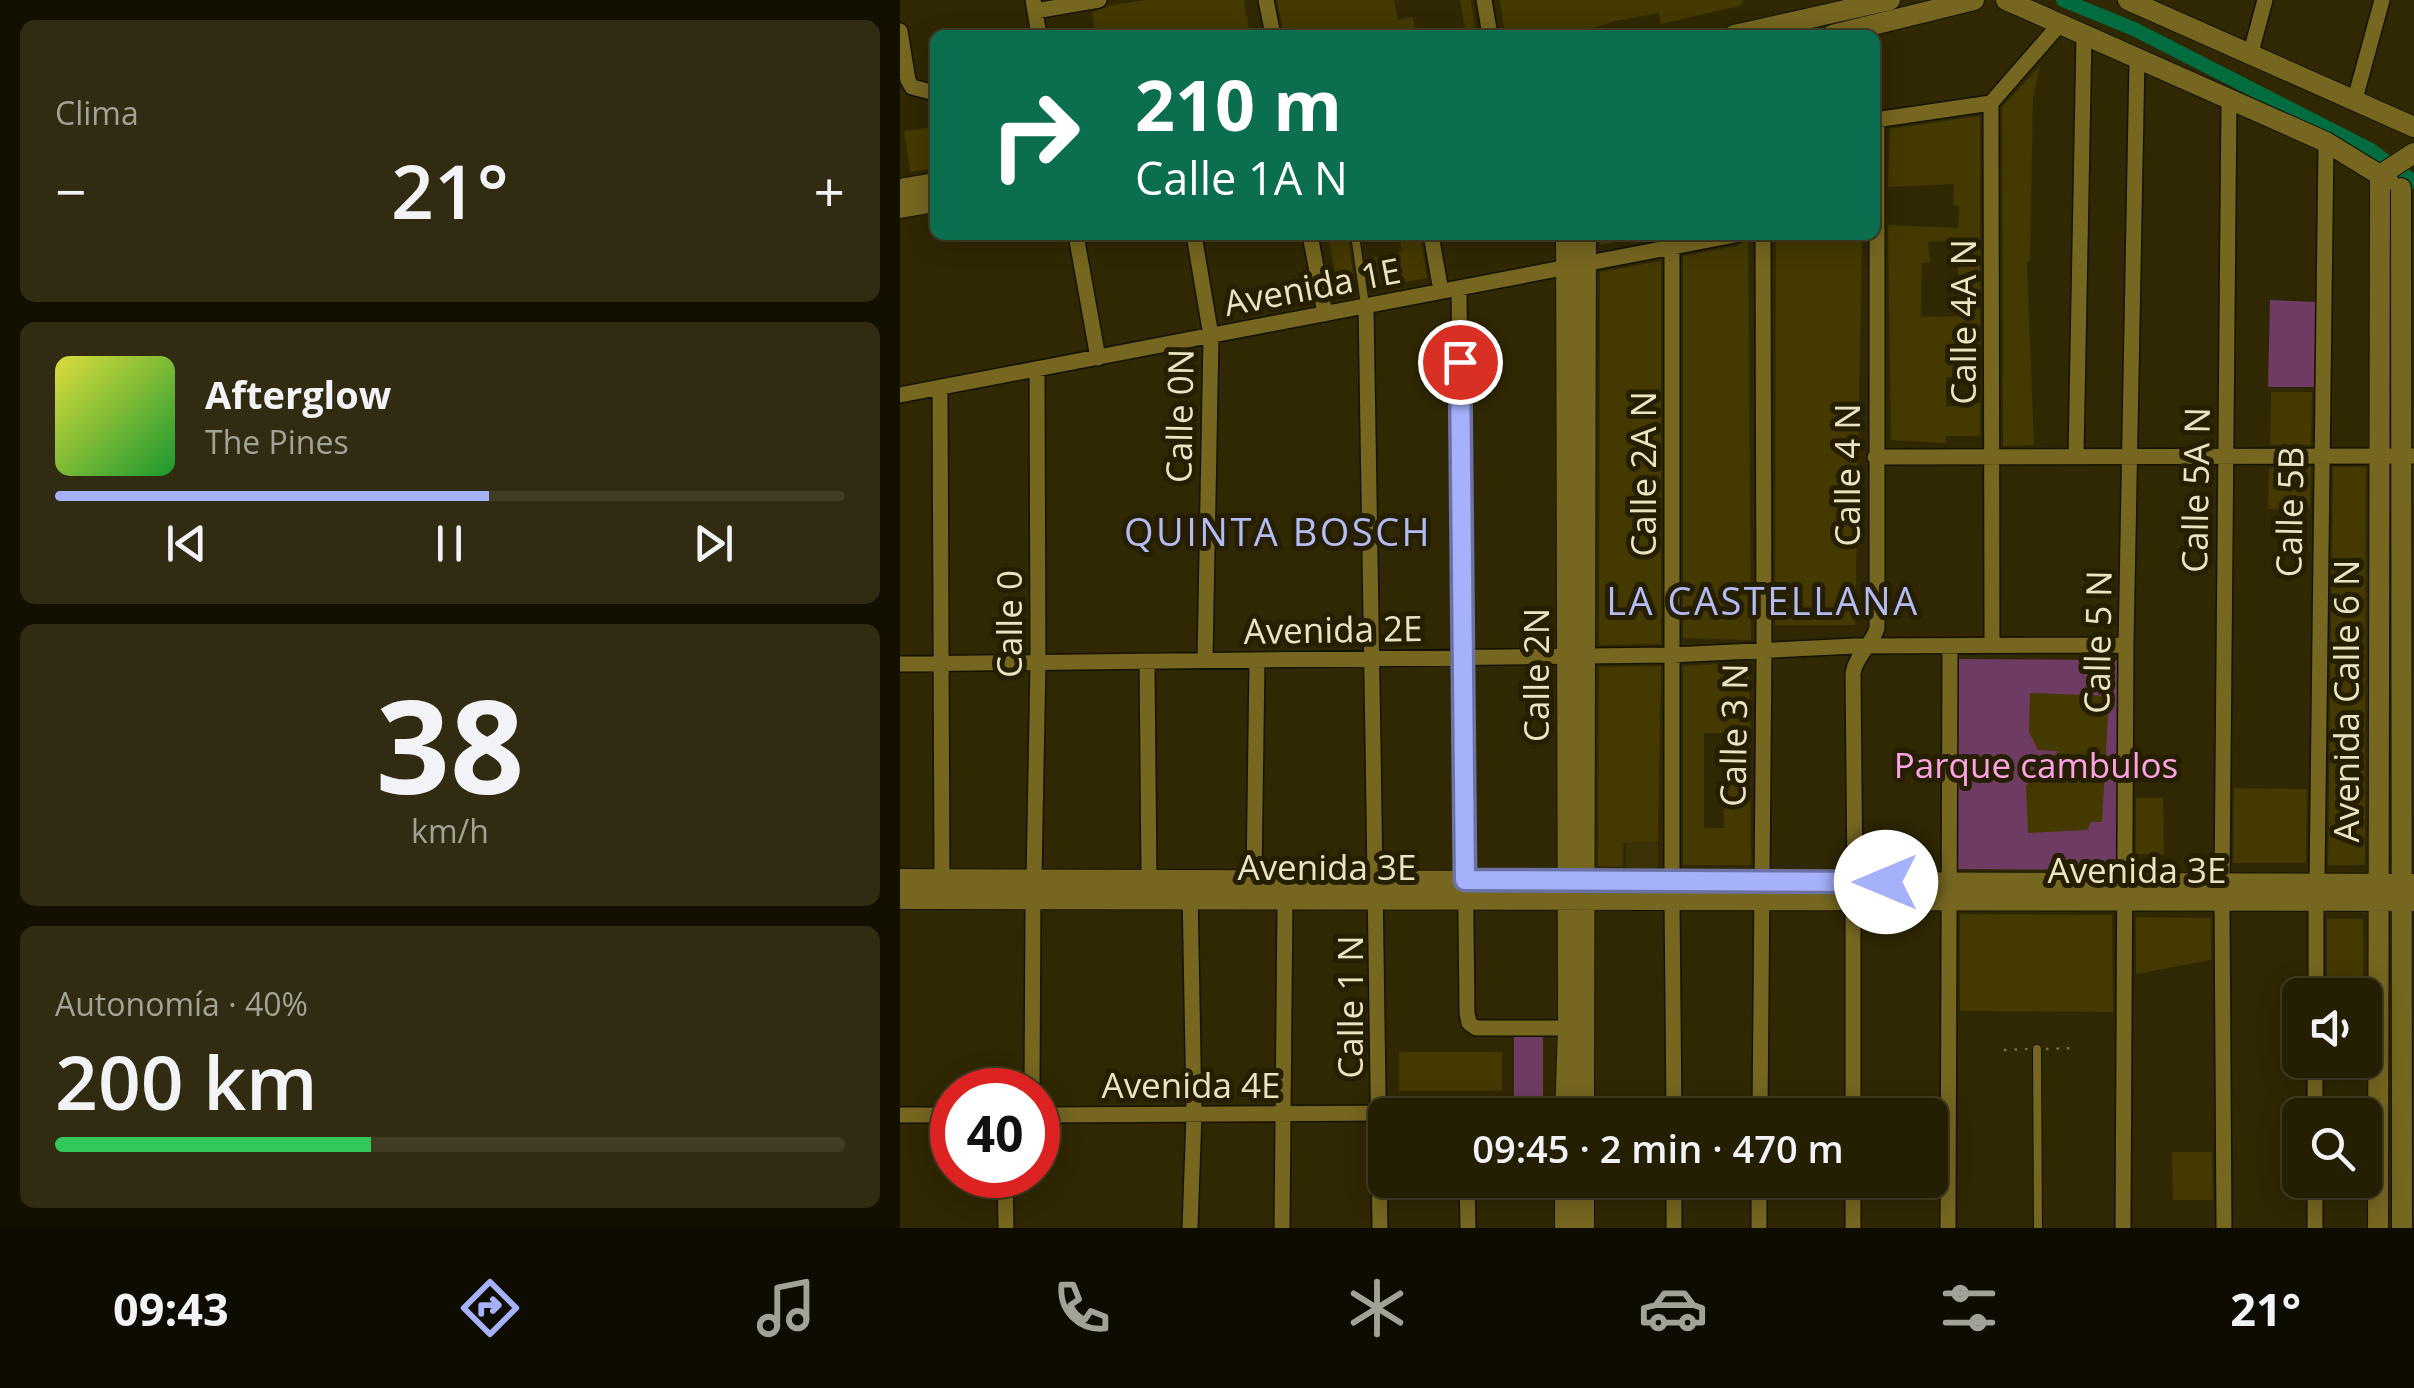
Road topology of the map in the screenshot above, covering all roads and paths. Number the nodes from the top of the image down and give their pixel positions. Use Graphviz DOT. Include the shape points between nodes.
graph roads {
  1 [pos="1099,0"];
  2 [pos="1266,0"];
  3 [pos="1484,0"];
  4 [pos="1890,0"];
  5 [pos="1974,0"];
  6 [pos="2006,0"];
  7 [pos="2265,0"];
  8 [pos="2382,0"];
  9 [pos="2137,2"];
  10 [pos="1034,6"];
  11 [pos="2060,24"];
  12 [pos="900,30"];
  13 [pos="1272,30"];
  14 [pos="1489,30"];
  15 [pos="1758,30"];
  16 [pos="1852,30"];
  17 [pos="2084,36"];
  18 [pos="2251,52"];
  19 [pos="2136,58"];
  20 [pos="930,93"];
  21 [pos="2229,98"];
  22 [pos="2355,99"];
  23 [pos="1991,103"];
  24 [pos="1880,119"];
  25 [pos="2414,127"];
  26 [pos="2326,142"];
  27 [pos="2414,154"];
  28 [pos="2386,171"];
  29 [pos="930,183"];
  30 [pos="900,190"];
  31 [pos="2408,193"];
  32 [pos="930,203"];
  33 [pos="900,208"];
  34 [pos="1077,240"];
  35 [pos="1195,240"];
  36 [pos="1311,240"];
  37 [pos="1356,240"];
  38 [pos="1432,240"];
  39 [pos="1568,240"];
  40 [pos="1584,240"];
  41 [pos="1709,240"];
  42 [pos="1763,240"];
  43 [pos="1876,240"];
  44 [pos="1672,247"];
  45 [pos="1576,266"];
  46 [pos="1459,288"];
  47 [pos="1441,291"];
  48 [pos="1366,306"];
  49 [pos="1325,314"];
  50 [pos="1211,336"];
  51 [pos="1098,358"];
  52 [pos="1037,369"];
  53 [pos="940,388"];
  54 [pos="900,396"];
  55 [pos="2407,455"];
  56 [pos="1992,456"];
  57 [pos="2076,456"];
  58 [pos="2226,456"];
  59 [pos="2320,456"];
  60 [pos="2378,456"];
  61 [pos="1876,457"];
  62 [pos="2132,458"];
  63 [pos="1992,645"];
  64 [pos="2126,645"];
  65 [pos="1950,646"];
  66 [pos="1866,647"];
  67 [pos="1764,650"];
  68 [pos="1671,655"];
  69 [pos="1576,656"];
  70 [pos="1462,657"];
  71 [pos="1370,658"];
  72 [pos="1205,660"];
  73 [pos="1257,660"];
  74 [pos="1147,661"];
  75 [pos="1038,662"];
  76 [pos="944,663"];
  77 [pos="900,664"];
  78 [pos="900,879"];
  79 [pos="942,879"];
  80 [pos="1149,880"];
  81 [pos="1254,880"];
  82 [pos="1033,889"];
  83 [pos="1190,889"];
  84 [pos="1378,890"];
  85 [pos="1465,890"];
  86 [pos="1576,890"];
  87 [pos="1672,891"];
  88 [pos="1761,892"];
  89 [pos="1854,892"];
  90 [pos="1948,892"];
  91 [pos="2124,892"];
  92 [pos="2222,892"];
  93 [pos="2316,892"];
  94 [pos="2378,892"];
  95 [pos="2409,892"];
  96 [pos="900,898"];
  97 [pos="1285,899"];
  98 [pos="2316,978"];
  99 [pos="1568,1028"];
  100 [pos="2037,1049"];
  101 [pos="1032,1068"];
  102 [pos="1380,1098"];
  103 [pos="1574,1098"];
  104 [pos="1575,1098"];
  105 [pos="1674,1098"];
  106 [pos="1760,1098"];
  107 [pos="1853,1098"];
  108 [pos="1368,1113"];
  109 [pos="1194,1114"];
  110 [pos="1282,1114"];
  111 [pos="930,1115"];
  112 [pos="1060,1115"];
  113 [pos="900,1116"];
  114 [pos="1005,1198"];
  115 [pos="1380,1198"];
  116 [pos="1467,1198"];
  117 [pos="1565,1198"];
  118 [pos="1584,1198"];
  119 [pos="1674,1198"];
  120 [pos="1760,1198"];
  121 [pos="1853,1198"];
  122 [pos="2315,1198"];
  123 [pos="1006,1228"];
  124 [pos="1190,1228"];
  125 [pos="1282,1228"];
  126 [pos="1380,1228"];
  127 [pos="1468,1228"];
  128 [pos="1565,1228"];
  129 [pos="1584,1228"];
  130 [pos="1674,1228"];
  131 [pos="1759,1228"];
  132 [pos="1853,1228"];
  133 [pos="1948,1228"];
  134 [pos="2038,1228"];
  135 [pos="2123,1228"];
  136 [pos="2224,1228"];
  137 [pos="2314,1228"];
  138 [pos="2378,1228"];
  139 [pos="2402,1228"];
  1 -- 10 [label="street"];
  2 -- 13 [label="street"];
  3 -- 14 [label="street"];
  4 -- 15 [label="street"];
  5 -- 16 [label="street"];
  6 -- 11 [label="street"];
  7 -- 18 [label="street"];
  8 -- 22 [label="street"];
  9 -- 18 [label="street"];
  11 -- 17 [label="street"];
  11 -- 23 [label="street"];
  12 -- 20 [label="street" via="908,80"];
  17 -- 19 [label="street"];
  17 -- 57 [label="street"];
  18 -- 22 [label="street"];
  19 -- 21 [label="street"];
  19 -- 62 [label="street, Calle 5 N"];
  21 -- 26 [label="street"];
  21 -- 58 [label="street, Calle 5A N"];
  22 -- 25 [label="street"];
  23 -- 24 [label="street"];
  23 -- 56 [label="street, Calle 4A N"];
  26 -- 28 [label="street"];
  26 -- 59 [label="street, Calle 5B"];
  27 -- 28 [label="street"];
  28 -- 31 [label="street"];
  28 -- 60 [label="street, Avenida Calle 6 N"];
  29 -- 30 [label="street"];
  31 -- 55 [label="street, Avenida Calle 6 N"];
  32 -- 33 [label="street"];
  34 -- 51 [label="street"];
  35 -- 50 [label="street, Calle 0N"];
  36 -- 49 [label="street"];
  37 -- 48 [label="lane"];
  38 -- 47 [label="street"];
  39 -- 45 [label="street, Calle 2N"];
  40 -- 45 [label="street, Calle 2N"];
  41 -- 44 [label="street, Avenida 1E"];
  42 -- 67 [label="street, Calle 3 N"];
  43 -- 61 [label="street, Calle 4 N"];
  44 -- 45 [label="street, Avenida 1E"];
  44 -- 68 [label="street, Calle 2A N"];
  45 -- 46 [label="street, Avenida 1E"];
  45 -- 69 [label="street, Calle 2N"];
  46 -- 47 [label="street, Avenida 1E"];
  46 -- 70 [label="street"];
  47 -- 48 [label="street, Avenida 1E"];
  48 -- 49 [label="street, Avenida 1E"];
  48 -- 71 [label="street, Calle 1 N"];
  49 -- 50 [label="street, Avenida 1E"];
  50 -- 51 [label="street, Avenida 1E"];
  50 -- 72 [label="street, Calle 0N"];
  51 -- 52 [label="street, Avenida 1E"];
  52 -- 53 [label="street, Avenida 1E"];
  52 -- 75 [label="street, Calle 0"];
  53 -- 54 [label="street, Avenida 1E"];
  53 -- 76 [label="street"];
  55 -- 60 [label="street"];
  55 -- 95 [label="street, Avenida Calle 6 N"];
  56 -- 57 [label="street"];
  56 -- 61 [label="street"];
  56 -- 63 [label="street, Calle 4A N"];
  57 -- 62 [label="street"];
  58 -- 59 [label="street"];
  58 -- 62 [label="street"];
  58 -- 92 [label="street, Calle 5A N"];
  59 -- 60 [label="street"];
  59 -- 93 [label="street, Calle 5B"];
  60 -- 94 [label="street, Avenida Calle 6 N"];
  61 -- 66 [label="street, Calle 4 N" via="1876,628"];
  62 -- 64 [label="street, Calle 5 N"];
  63 -- 64 [label="street, Avenida 2E"];
  63 -- 65 [label="street, Avenida 2E"];
  64 -- 91 [label="street, Calle 5 N"];
  65 -- 66 [label="street, Avenida 2E"];
  65 -- 90 [label="street"];
  66 -- 67 [label="street, Avenida 2E"];
  66 -- 89 [label="street, Calle 4 N" via="1853,674"];
  67 -- 68 [label="street, Avenida 2E"];
  67 -- 88 [label="street, Calle 3 N"];
  68 -- 69 [label="street, Avenida 2E"];
  68 -- 87 [label="street, Calle 2A N"];
  69 -- 70 [label="street, Avenida 2E"];
  69 -- 86 [label="street, Calle 2N"];
  70 -- 71 [label="street, Avenida 2E"];
  70 -- 85 [label="street"];
  71 -- 73 [label="street, Avenida 2E"];
  71 -- 84 [label="street, Calle 1 N"];
  72 -- 73 [label="street, Avenida 2E"];
  72 -- 74 [label="street, Avenida 2E"];
  73 -- 81 [label="street"];
  74 -- 75 [label="street, Avenida 2E"];
  74 -- 80 [label="street"];
  75 -- 76 [label="street, Avenida 2E"];
  75 -- 82 [label="street, Calle 0"];
  76 -- 77 [label="street, Avenida 2E"];
  76 -- 79 [label="street"];
  78 -- 79 [label="street, Avenida 3E"];
  79 -- 82 [label="street, Avenida 3E"];
  80 -- 82 [label="street, Avenida 3E"];
  80 -- 83 [label="street, Avenida 3E"];
  81 -- 83 [label="street, Avenida 3E"];
  81 -- 84 [label="street, Avenida 3E"];
  82 -- 83 [label="street, Avenida 3E"];
  82 -- 96 [label="street, Avenida 3E"];
  82 -- 101 [label="street, Calle 0"];
  83 -- 97 [label="street, Avenida 3E"];
  83 -- 109 [label="street"];
  84 -- 85 [label="street, Avenida 3E"];
  84 -- 97 [label="street, Avenida 3E"];
  84 -- 102 [label="street, Calle 1 N"];
  85 -- 86 [label="street, Avenida 3E"];
  85 -- 99 [label="street" via="1469,1024"];
  86 -- 87 [label="street, Avenida 3E"];
  86 -- 99 [label="street, Calle 2N"];
  86 -- 104 [label="street, Calle 2N"];
  87 -- 88 [label="street, Avenida 3E"];
  87 -- 105 [label="street, Calle 2A N"];
  88 -- 89 [label="street, Avenida 3E"];
  88 -- 106 [label="street, Calle 3 N"];
  89 -- 90 [label="street, Avenida 3E"];
  89 -- 107 [label="street, Calle 4 N"];
  90 -- 91 [label="street, Avenida 3E"];
  90 -- 91 [label="street, Avenida 3E" via="2020,882"];
  90 -- 133 [label="street"];
  91 -- 92 [label="street, Avenida 3E"];
  91 -- 135 [label="street, Calle 5 N"];
  92 -- 93 [label="street, Avenida 3E"];
  92 -- 136 [label="street, Calle 5A N"];
  93 -- 94 [label="street, Avenida 3E"];
  93 -- 98 [label="street, Calle 5B"];
  94 -- 95 [label="street, Avenida 3E"];
  94 -- 138 [label="street, Avenida Calle 6 N"];
  95 -- 139 [label="street, Avenida Calle 6 N"];
  97 -- 110 [label="street"];
  99 -- 103 [label="street, Calle 2N"];
  100 -- 134 [label="lane"];
  108 -- 110 [label="street, Avenida 4E"];
  109 -- 110 [label="street, Avenida 4E"];
  109 -- 112 [label="street, Avenida 4E"];
  109 -- 124 [label="street"];
  110 -- 125 [label="street"];
  111 -- 113 [label="street"];
  114 -- 123 [label="street"];
  115 -- 126 [label="street, Calle 1 N"];
  116 -- 127 [label="street"];
  117 -- 128 [label="street"];
  118 -- 129 [label="street"];
  119 -- 130 [label="street"];
  120 -- 131 [label="street"];
  121 -- 132 [label="street"];
  122 -- 137 [label="street"];
}
